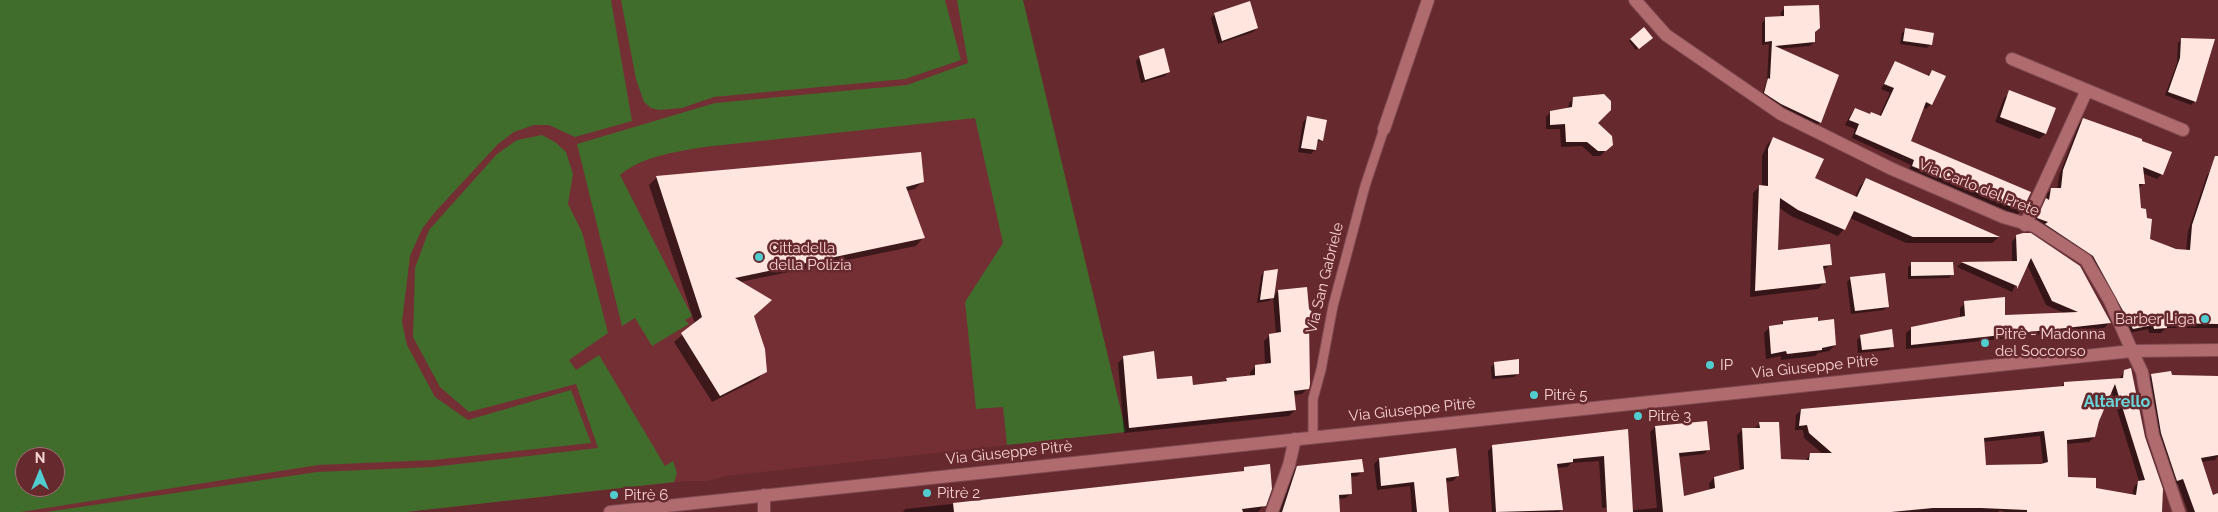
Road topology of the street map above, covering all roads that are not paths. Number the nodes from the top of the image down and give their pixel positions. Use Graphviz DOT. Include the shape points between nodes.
graph roads {
  1 [pos="1428,0"];
  2 [pos="1634,0"];
  3 [pos="2012,59"];
  4 [pos="2086,90"];
  5 [pos="1384,129"];
  6 [pos="2182,130"];
  7 [pos="2025,225"];
  8 [pos="2218,350"];
  9 [pos="2132,351"];
  10 [pos="1313,437"];
  11 [pos="1295,438"];
  12 [pos="764,496"];
  13 [pos="610,512"];
  14 [pos="764,512"];
  15 [pos="1272,512"];
  16 [pos="2179,512"];
  1 -- 5 [label="street"];
  2 -- 7 [label="street, Via Carlo del Prete" via="1666,35 1781,114 1892,169"];
  3 -- 4 [label="street"];
  4 -- 6 [label="street"];
  4 -- 7 [label="street"];
  5 -- 10 [label="lane, Via San Gabriele" via="1333,306 1313,399"];
  7 -- 9 [label="street, Via Carlo del Prete" via="2034,226 2086,260 2110,301"];
  8 -- 9 [label="street, Via Giuseppe Pitrè"];
  9 -- 10 [label="street, Via Giuseppe Pitrè"];
  9 -- 16 [label="street, Via Carlo del Prete" via="2142,372 2154,435"];
  10 -- 11 [label="street, Via Giuseppe Pitrè"];
  11 -- 12 [label="street, Via Giuseppe Pitrè"];
  11 -- 15 [label="street"];
  12 -- 13 [label="street, Via Giuseppe Pitrè"];
  12 -- 14 [label="street"];
}
